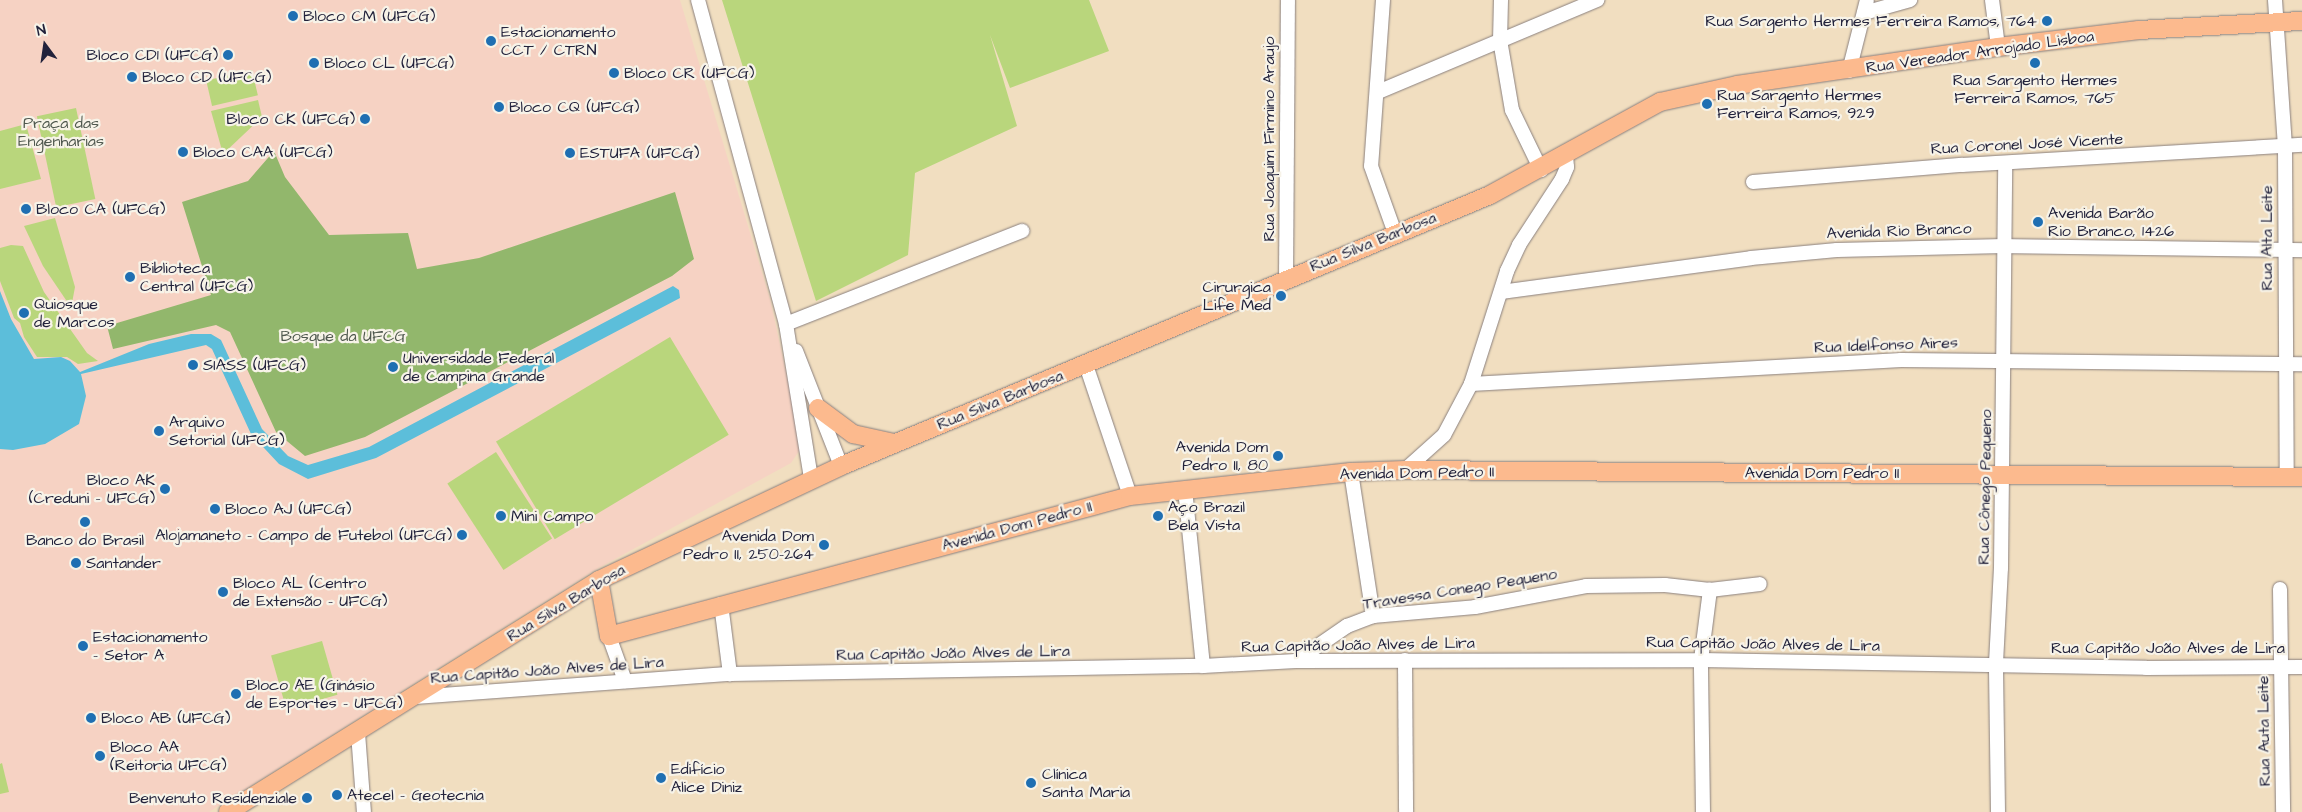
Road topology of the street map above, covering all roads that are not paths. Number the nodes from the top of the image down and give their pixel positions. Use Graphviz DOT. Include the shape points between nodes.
graph roads {
  1 [pos="698,0"];
  2 [pos="1288,0"];
  3 [pos="1383,0"];
  4 [pos="1501,0"];
  5 [pos="1597,0"];
  6 [pos="1910,0"];
  7 [pos="1992,0"];
  8 [pos="2275,0"];
  9 [pos="1865,6"];
  10 [pos="2278,21"];
  11 [pos="2302,21"];
  12 [pos="1500,40"];
  13 [pos="1998,47"];
  14 [pos="1849,71"];
  15 [pos="1378,92"];
  16 [pos="1660,102"];
  17 [pos="2302,145"];
  18 [pos="2285,147"];
  19 [pos="1566,156"];
  20 [pos="2005,163"];
  21 [pos="1541,170"];
  22 [pos="1753,182"];
  23 [pos="1022,231"];
  24 [pos="1395,233"];
  25 [pos="2004,246"];
  26 [pos="2302,250"];
  27 [pos="2285,251"];
  28 [pos="1286,278"];
  29 [pos="1501,292"];
  30 [pos="786,324"];
  31 [pos="2005,363"];
  32 [pos="2284,364"];
  33 [pos="2302,364"];
  34 [pos="1086,365"];
  35 [pos="1471,384"];
  36 [pos="818,408"];
  37 [pos="894,444"];
  38 [pos="841,466"];
  39 [pos="1405,470"];
  40 [pos="1351,472"];
  41 [pos="2002,474"];
  42 [pos="2294,477"];
  43 [pos="811,479"];
  44 [pos="1185,489"];
  45 [pos="1130,496"];
  46 [pos="599,580"];
  47 [pos="1760,584"];
  48 [pos="2280,589"];
  49 [pos="1710,590"];
  50 [pos="722,604"];
  51 [pos="1373,616"];
  52 [pos="609,636"];
  53 [pos="1405,660"];
  54 [pos="1702,660"];
  55 [pos="1296,661"];
  56 [pos="1996,663"];
  57 [pos="1203,666"];
  58 [pos="2281,667"];
  59 [pos="2302,667"];
  60 [pos="730,674"];
  61 [pos="625,681"];
  62 [pos="415,697"];
  63 [pos="358,733"];
  64 [pos="228,812"];
  65 [pos="364,812"];
  66 [pos="1406,812"];
  67 [pos="1703,812"];
  68 [pos="1998,812"];
  69 [pos="2283,812"];
  1 -- 30 [label="street"];
  2 -- 28 [label="street, Rua Joaquim Firmino Araujo"];
  3 -- 15 [label="street"];
  4 -- 12 [label="street"];
  5 -- 12 [label="street"];
  6 -- 9 [label="street"];
  7 -- 13 [label="street"];
  8 -- 10 [label="street, Rua Alta Leite"];
  9 -- 14 [label="street"];
  10 -- 11 [label="main road, Rua Vereador Arrojado Lisboa"];
  10 -- 13 [label="main road, Rua Vereador Arrojado Lisboa" via="2139,30"];
  10 -- 18 [label="street, Rua Alta Leite"];
  12 -- 15 [label="street"];
  12 -- 21 [label="street" via="1512,110"];
  13 -- 14 [label="main road, Rua Vereador Arrojado Lisboa"];
  14 -- 16 [label="main road, Rua Vereador Arrojado Lisboa" via="1737,85"];
  15 -- 24 [label="street" via="1371,166"];
  16 -- 19 [label="main road, Rua Silva Barbosa" via="1634,114"];
  17 -- 18 [label="street, Rua Coronel José Vicente"];
  18 -- 20 [label="street, Rua Coronel José Vicente"];
  18 -- 27 [label="street, Rua Alta Leite"];
  19 -- 21 [label="main road, Rua Silva Barbosa"];
  19 -- 29 [label="street" via="1567,167 1562,179 1519,245"];
  20 -- 22 [label="street, Rua Coronel José Vicente"];
  20 -- 25 [label="street, Rua Cônego Pequeno"];
  21 -- 24 [label="main road, Rua Silva Barbosa" via="1490,195"];
  23 -- 30 [label="street"];
  24 -- 28 [label="main road, Rua Silva Barbosa"];
  25 -- 27 [label="street, Avenida Rio Branco"];
  25 -- 29 [label="street, Avenida Rio Branco" via="1786,254"];
  25 -- 31 [label="street, Rua Cônego Pequeno"];
  26 -- 27 [label="street, Avenida Rio Branco"];
  27 -- 32 [label="street, Rua Alta Leite"];
  28 -- 34 [label="main road, Rua Silva Barbosa"];
  29 -- 35 [label="street"];
  30 -- 36 [label="street"];
  30 -- 43 [label="street"];
  31 -- 32 [label="street, Rua Idelfonso Aires" via="2195,361"];
  31 -- 35 [label="street, Rua Idelfonso Aires" via="1901,360"];
  31 -- 41 [label="street, Rua Cônego Pequeno"];
  32 -- 33 [label="street, Rua Idelfonso Aires"];
  32 -- 42 [label="street, Rua Alta Leite"];
  34 -- 37 [label="main road, Rua Silva Barbosa"];
  34 -- 45 [label="street"];
  35 -- 39 [label="street" via="1444,435"];
  36 -- 37 [label="main road" via="853,434"];
  36 -- 38 [label="street"];
  37 -- 38 [label="main road, Rua Silva Barbosa"];
  38 -- 43 [label="main road, Rua Silva Barbosa"];
  39 -- 40 [label="main road, Avenida Dom Pedro II"];
  39 -- 41 [label="main road, Avenida Dom Pedro II"];
  40 -- 44 [label="main road, Avenida Dom Pedro II"];
  40 -- 51 [label="street"];
  41 -- 42 [label="main road, Avenida Dom Pedro II"];
  41 -- 56 [label="street, Rua Cônego Pequeno"];
  43 -- 46 [label="main road, Rua Silva Barbosa"];
  44 -- 45 [label="main road, Avenida Dom Pedro II"];
  44 -- 57 [label="street"];
  45 -- 50 [label="main road, Avenida Dom Pedro II"];
  46 -- 52 [label="main road"];
  46 -- 62 [label="main road, Rua Silva Barbosa"];
  47 -- 49 [label="street, Travessa Conego Pequeno"];
  48 -- 58 [label="street, Rua Auta Leite"];
  49 -- 51 [label="street, Travessa Conego Pequeno" via="1665,585 1586,586 1475,607"];
  49 -- 54 [label="street"];
  50 -- 52 [label="main road, Avenida Dom Pedro II"];
  50 -- 60 [label="street"];
  51 -- 55 [label="street, Travessa Conego Pequeno" via="1347,626"];
  52 -- 61 [label="street"];
  53 -- 54 [label="street, Rua Capitão João Alves de Lira"];
  53 -- 55 [label="street, Rua Capitão João Alves de Lira"];
  53 -- 66 [label="street"];
  54 -- 56 [label="street, Rua Capitão João Alves de Lira"];
  54 -- 67 [label="street"];
  55 -- 57 [label="street, Rua Capitão João Alves de Lira"];
  56 -- 58 [label="street, Rua Capitão João Alves de Lira" via="2146,668"];
  56 -- 68 [label="street, Rua Cônego Pequeno"];
  57 -- 60 [label="street, Rua Capitão João Alves de Lira"];
  58 -- 59 [label="street, Rua Capitão João Alves de Lira"];
  58 -- 69 [label="street, Rua Auta Leite"];
  60 -- 61 [label="street, Rua Capitão João Alves de Lira"];
  61 -- 62 [label="street, Rua Capitão João Alves de Lira"];
  62 -- 63 [label="main road, Rua Silva Barbosa"];
  63 -- 64 [label="main road, Rua Silva Barbosa"];
  63 -- 65 [label="street"];
}
